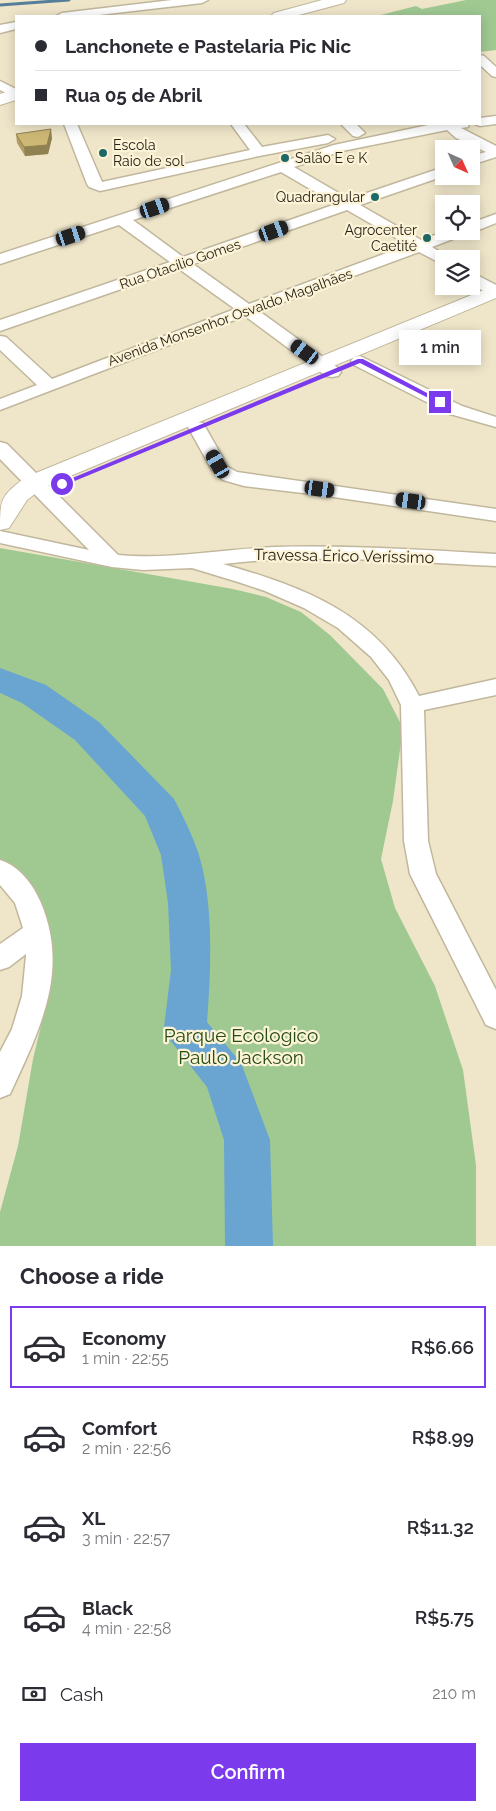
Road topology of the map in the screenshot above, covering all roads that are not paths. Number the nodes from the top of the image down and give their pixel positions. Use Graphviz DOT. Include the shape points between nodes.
graph roads {
  1 [pos="202,0"];
  2 [pos="339,0"];
  3 [pos="136,8"];
  4 [pos="71,15"];
  5 [pos="144,15"];
  6 [pos="283,15"];
  7 [pos="496,55"];
  8 [pos="481,58"];
  9 [pos="481,59"];
  10 [pos="496,73"];
  11 [pos="0,86"];
  12 [pos="15,94"];
  13 [pos="15,94"];
  14 [pos="0,100"];
  15 [pos="496,120"];
  16 [pos="481,122"];
  17 [pos="75,125"];
  18 [pos="238,125"];
  19 [pos="349,125"];
  20 [pos="449,125"];
  21 [pos="358,133"];
  22 [pos="259,152"];
  23 [pos="496,152"];
  24 [pos="480,158"];
  25 [pos="281,166"];
  26 [pos="435,174"];
  27 [pos="130,191"];
  28 [pos="347,204"];
  29 [pos="155,208"];
  30 [pos="496,218"];
  31 [pos="121,219"];
  32 [pos="480,224"];
  33 [pos="480,231"];
  34 [pos="496,236"];
  35 [pos="437,240"];
  36 [pos="421,246"];
  37 [pos="435,255"];
  38 [pos="0,259"];
  39 [pos="182,264"];
  40 [pos="480,283"];
  41 [pos="496,295"];
  42 [pos="247,310"];
  43 [pos="0,326"];
  44 [pos="0,341"];
  45 [pos="360,361"];
  46 [pos="326,368"];
  47 [pos="48,385"];
  48 [pos="0,405"];
  49 [pos="198,422"];
  50 [pos="496,422"];
  51 [pos="0,448"];
  52 [pos="40,487"];
  53 [pos="496,515"];
  54 [pos="4,516"];
  55 [pos="0,537"];
  56 [pos="112,560"];
  57 [pos="496,560"];
  58 [pos="193,562"];
  59 [pos="496,688"];
  60 [pos="412,705"];
  61 [pos="0,870"];
  62 [pos="38,931"];
  63 [pos="0,959"];
  64 [pos="488,984"];
  65 [pos="496,1018"];
  66 [pos="0,1082"];
  1 -- 3 [label="street"];
  2 -- 6 [label="street"];
  3 -- 4 [label="street"];
  3 -- 5 [label="street"];
  7 -- 8 [label="street"];
  9 -- 10 [label="street"];
  11 -- 12 [label="street"];
  13 -- 14 [label="street"];
  15 -- 16 [label="street"];
  17 -- 27 [label="street" via="94,184"];
  18 -- 22 [label="street"];
  19 -- 21 [label="street"];
  20 -- 21 [label="street"];
  20 -- 23 [label="street" via="461,135"];
  20 -- 25 [label="street" via="338,148"];
  21 -- 22 [label="street"];
  22 -- 27 [label="street"];
  23 -- 24 [label="street"];
  25 -- 28 [label="street"];
  25 -- 29 [label="street"];
  26 -- 28 [label="street, Rua Otacílio Gomes"];
  27 -- 29 [label="street"];
  28 -- 36 [label="street"];
  28 -- 39 [label="street, Rua Otacílio Gomes"];
  29 -- 31 [label="street"];
  30 -- 32 [label="street, Avenida Monsenhor Osvaldo Magalhães"];
  31 -- 38 [label="street"];
  31 -- 39 [label="street"];
  33 -- 34 [label="street"];
  35 -- 36 [label="street, Avenida Monsenhor Osvaldo Magalhães"];
  36 -- 37 [label="street"];
  36 -- 42 [label="street, Avenida Monsenhor Osvaldo Magalhães"];
  39 -- 42 [label="street"];
  39 -- 43 [label="street, Rua Otacílio Gomes"];
  40 -- 41 [label="street"];
  41 -- 45 [label="street"];
  41 -- 46 [label="street"];
  42 -- 46 [label="street"];
  42 -- 47 [label="street, Avenida Monsenhor Osvaldo Magalhães"];
  44 -- 47 [label="street"];
  45 -- 46 [label="street"];
  45 -- 50 [label="street" via="456,410"];
  46 -- 49 [label="street"];
  47 -- 48 [label="street, Avenida Monsenhor Osvaldo Magalhães"];
  49 -- 52 [label="street"];
  49 -- 53 [label="street" via="221,470 230,476"];
  51 -- 52 [label="street"];
  52 -- 54 [label="street"];
  52 -- 56 [label="street"];
  55 -- 56 [label="street"];
  56 -- 58 [label="street" via="143,564"];
  57 -- 58 [label="street, Travessa Érico Veríssimo" via="286,553"];
  58 -- 60 [label="street" via="272,586 346,623 379,652 398,676"];
  59 -- 60 [label="street"];
  60 -- 64 [label="street" via="416,841 423,874"];
  61 -- 62 [label="street" via="22,893"];
  62 -- 63 [label="street"];
  62 -- 66 [label="street" via="39,982 31,1014"];
  64 -- 65 [label="street"];
}
